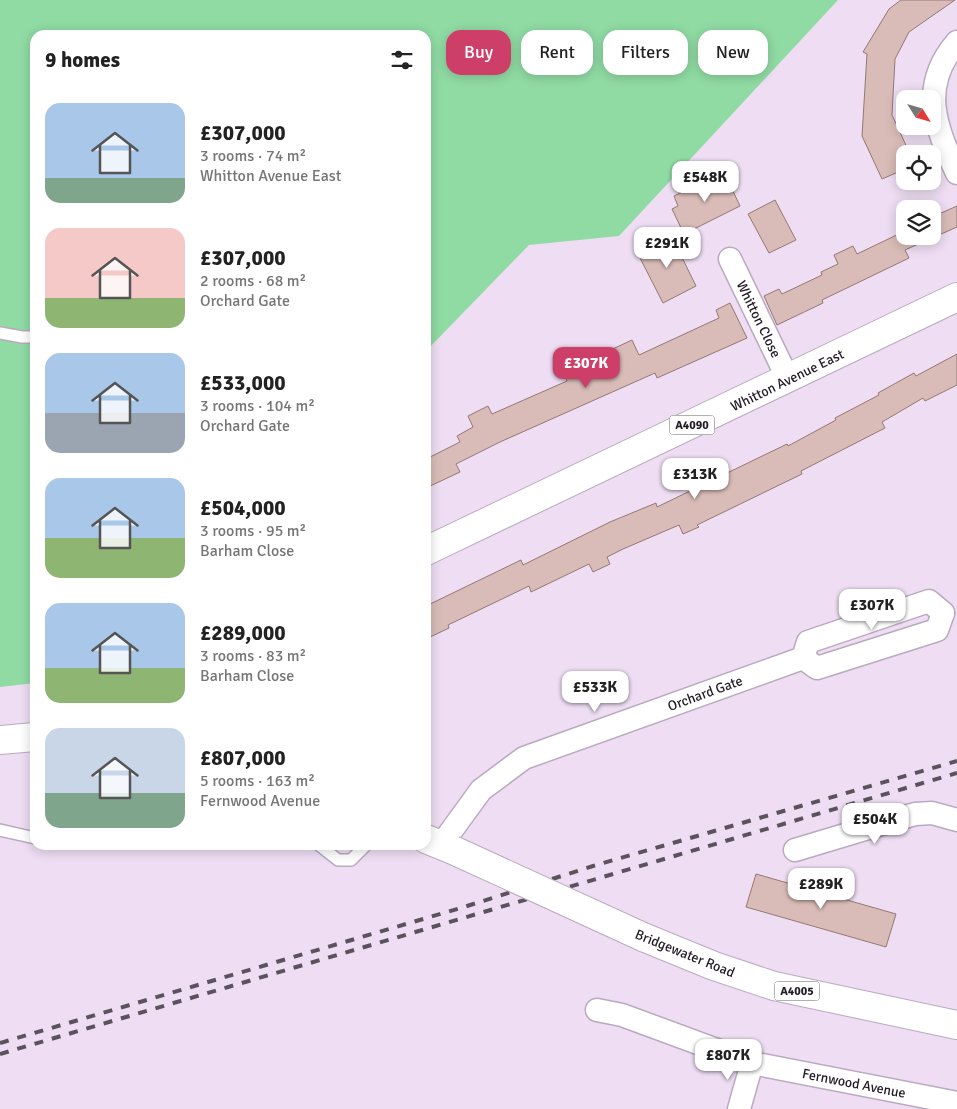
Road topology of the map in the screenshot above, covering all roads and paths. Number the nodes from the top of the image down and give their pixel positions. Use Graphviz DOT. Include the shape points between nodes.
graph roads {
  1 [pos="957,42"];
  2 [pos="957,173"];
  3 [pos="730,259"];
  4 [pos="957,297"];
  5 [pos="0,333"];
  6 [pos="30,337"];
  7 [pos="788,379"];
  8 [pos="431,549"];
  9 [pos="950,611"];
  10 [pos="957,820"];
  11 [pos="0,830"];
  12 [pos="30,837"];
  13 [pos="440,845"];
  14 [pos="325,850"];
  15 [pos="361,850"];
  16 [pos="795,850"];
  17 [pos="597,1010"];
  18 [pos="957,1025"];
  19 [pos="752,1063"];
  20 [pos="957,1103"];
  21 [pos="740,1109"];
  1 -- 2 [label="street" via="947,54 938,75 932,104 944,146"];
  3 -- 7 [label="street, Whitton Close"];
  4 -- 7 [label="main road, Whitton Avenue East / A4090"];
  5 -- 6 [label="lane"];
  7 -- 8 [label="main road, Whitton Avenue East / A4090"];
  9 -- 13 [label="street, Orchard Gate" via="929,601 808,642 804,658 524,758 480,790"];
  10 -- 16 [label="street" via="932,813 915,814"];
  11 -- 12 [label="lane"];
  13 -- 18 [label="main road, Bridgewater Road / A4005, bridge" via="714,966 774,986"];
  14 -- 15 [label="lane" via="338,860 351,860"];
  17 -- 19 [label="street, Fernwood Avenue" via="622,1015"];
  19 -- 20 [label="street, Fernwood Avenue"];
  19 -- 21 [label="street"];
}
